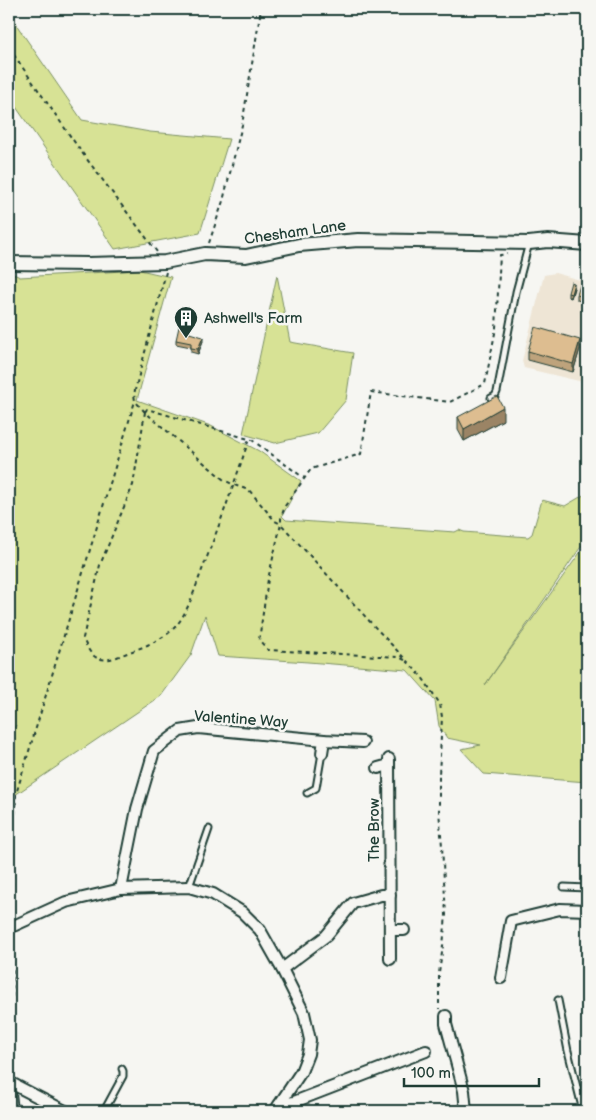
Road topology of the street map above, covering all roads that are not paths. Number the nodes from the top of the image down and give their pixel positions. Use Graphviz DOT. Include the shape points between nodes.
graph roads {
  1 [pos="529,243"];
  2 [pos="587,244"];
  3 [pos="9,263"];
  4 [pos="491,398"];
  5 [pos="324,740"];
  6 [pos="362,742"];
  7 [pos="322,753"];
  8 [pos="378,768"];
  9 [pos="307,793"];
  10 [pos="209,829"];
  11 [pos="189,887"];
  12 [pos="564,887"];
  13 [pos="121,888"];
  14 [pos="587,888"];
  15 [pos="390,895"];
  16 [pos="587,910"];
  17 [pos="11,930"];
  18 [pos="390,930"];
  19 [pos="404,930"];
  20 [pos="390,959"];
  21 [pos="282,969"];
  22 [pos="501,978"];
  23 [pos="558,1000"];
  24 [pos="443,1016"];
  25 [pos="426,1051"];
  26 [pos="122,1069"];
  27 [pos="9,1083"];
  28 [pos="277,1108"];
  29 [pos="12,1111"];
  30 [pos="65,1111"];
  31 [pos="104,1111"];
  32 [pos="466,1111"];
  33 [pos="583,1111"];
  1 -- 2 [label="street, Chesham Lane"];
  1 -- 3 [label="street, Chesham Lane" via="358,240 246,256 205,254 167,262"];
  1 -- 4 [label="lane" via="497,392"];
  5 -- 6 [label="street, Valentine Way"];
  5 -- 7 [label="street"];
  5 -- 13 [label="street, Valentine Way" via="198,728 180,731 154,751"];
  7 -- 9 [label="lane" via="316,788"];
  8 -- 15 [label="street, The Brow" via="389,762"];
  10 -- 11 [label="lane"];
  11 -- 13 [label="street"];
  11 -- 21 [label="street" via="213,894 242,912 260,930"];
  12 -- 14 [label="lane"];
  13 -- 17 [label="street" via="66,902"];
  15 -- 18 [label="street, The Brow"];
  15 -- 21 [label="street" via="353,903 326,936"];
  16 -- 22 [label="street" via="560,909 510,921"];
  18 -- 19 [label="street"];
  18 -- 20 [label="street, The Brow"];
  21 -- 28 [label="street" via="304,1013 310,1040 301,1072"];
  23 -- 33 [label="lane"];
  24 -- 32 [label="street" via="464,1091"];
  25 -- 28 [label="street"];
  26 -- 31 [label="lane" via="123,1076"];
  27 -- 29 [label="street"];
  27 -- 30 [label="street"];
}
